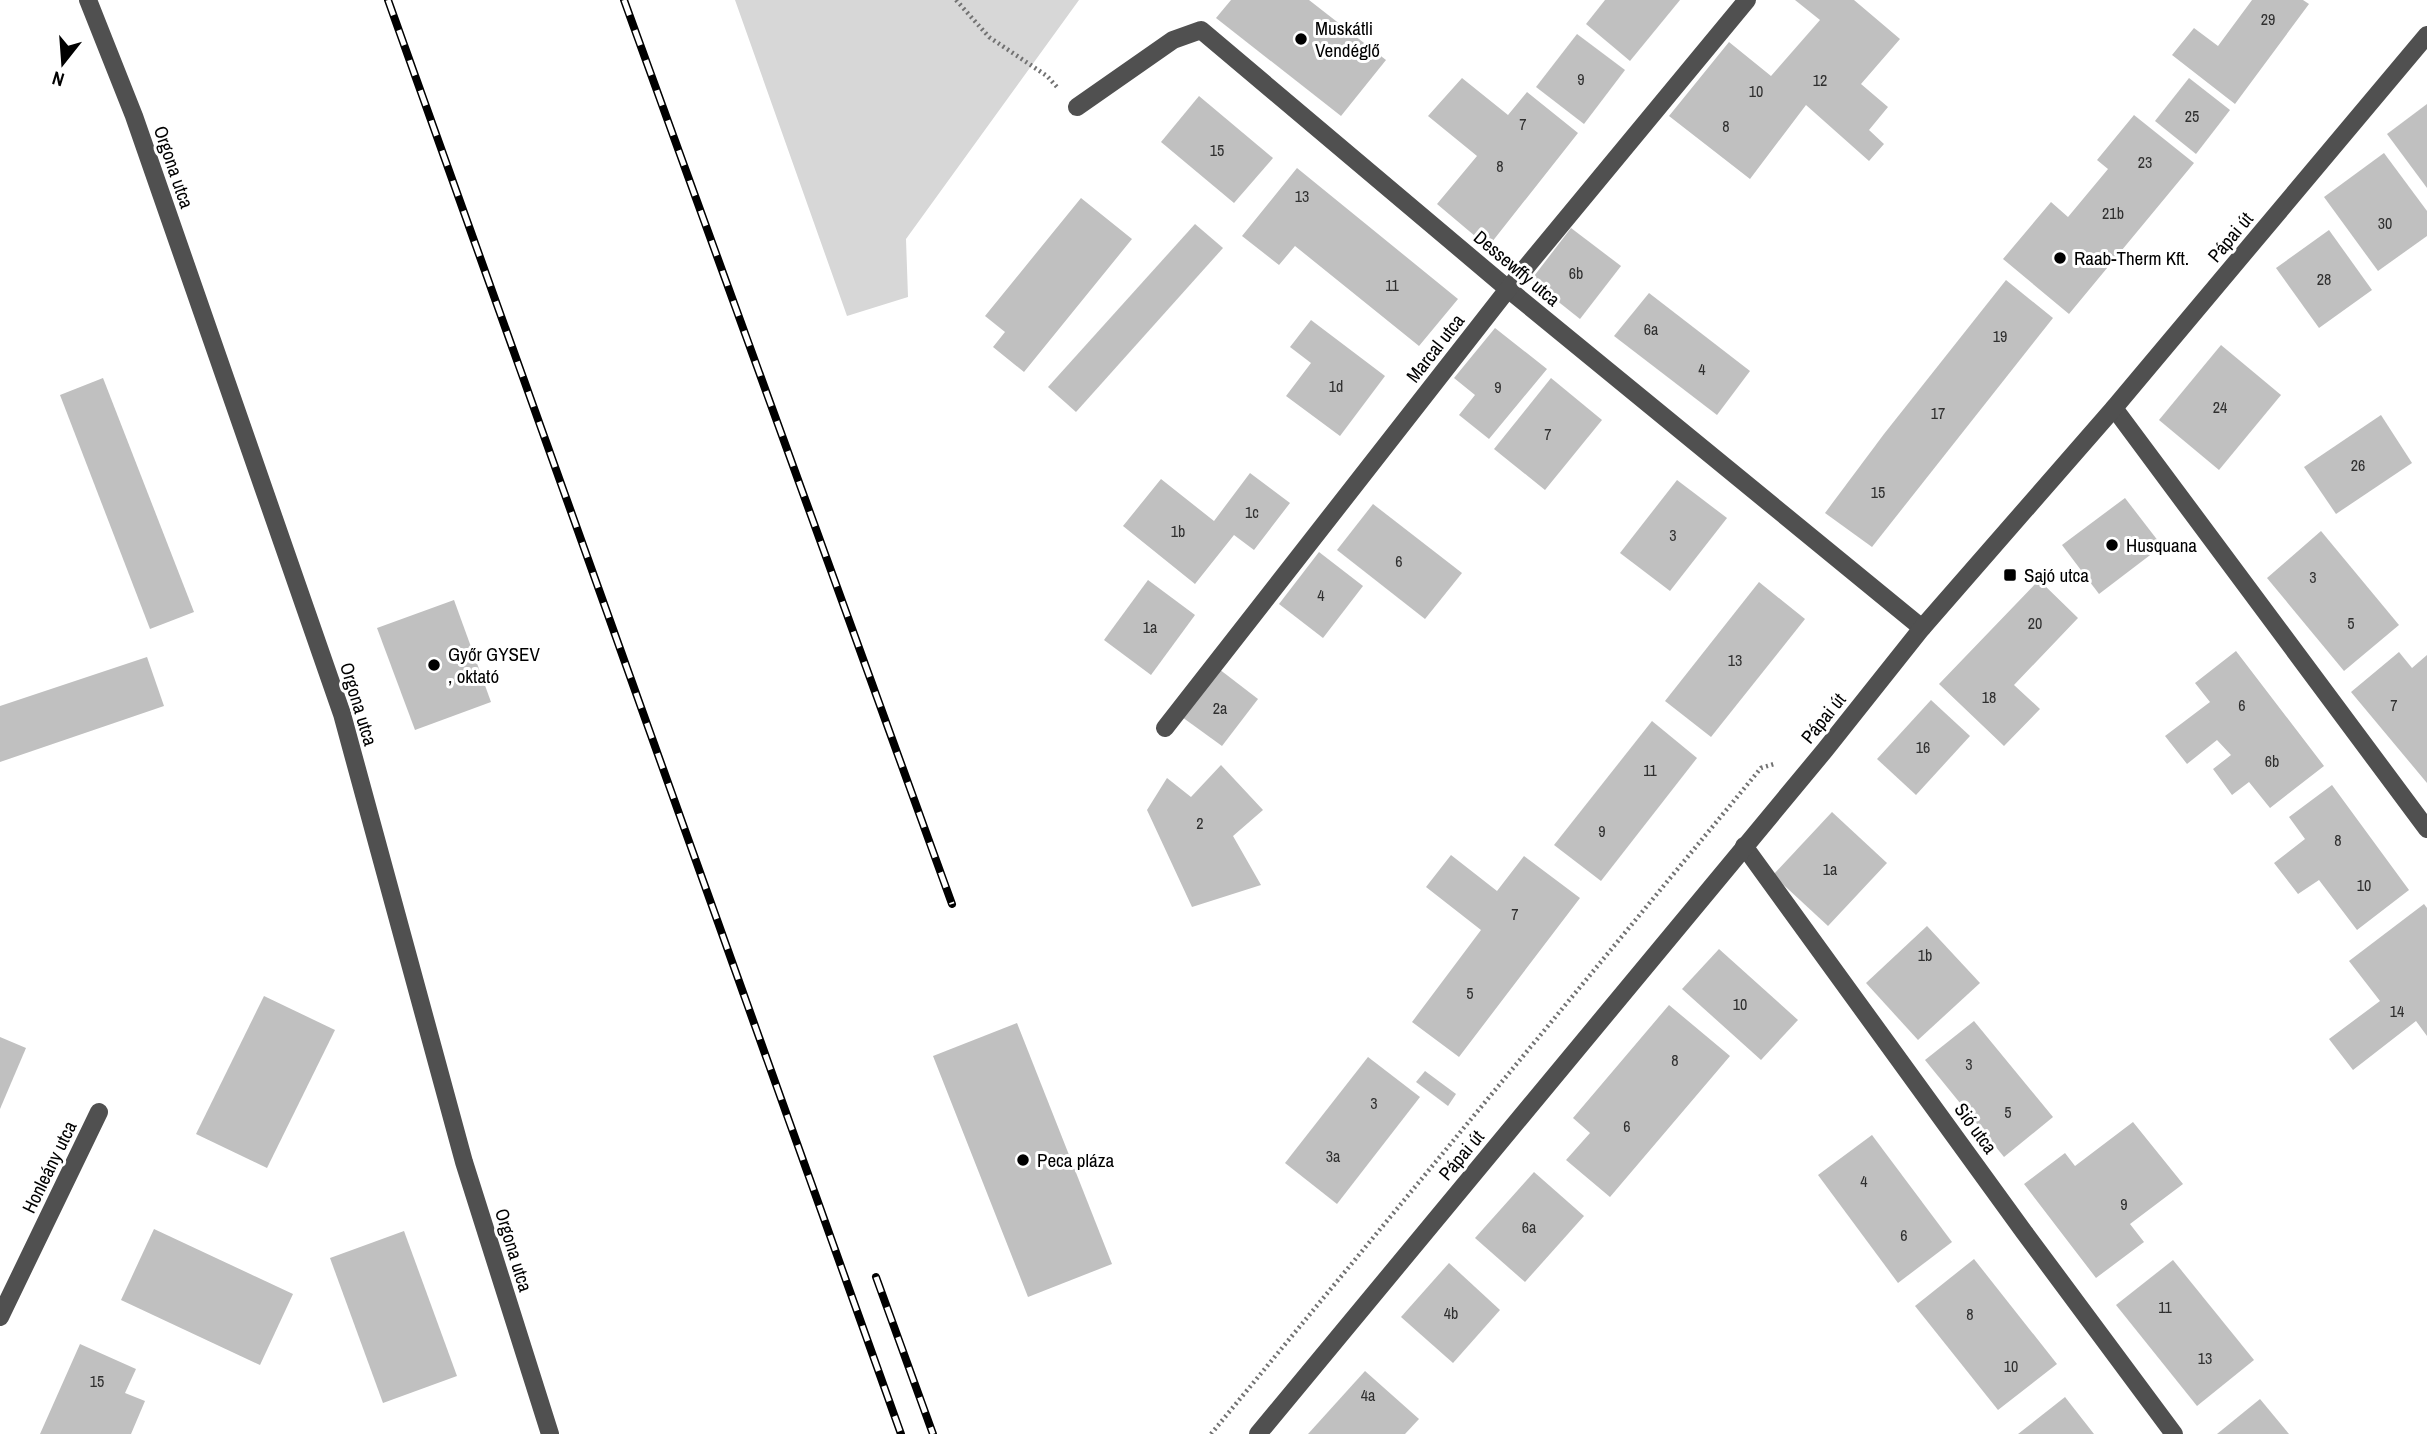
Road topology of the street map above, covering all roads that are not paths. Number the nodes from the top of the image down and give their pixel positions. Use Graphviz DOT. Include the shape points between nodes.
graph roads {
  1 [pos="88,0"];
  2 [pos="1747,0"];
  3 [pos="2427,35"];
  4 [pos="1077,107"];
  5 [pos="1508,289"];
  6 [pos="2114,408"];
  7 [pos="1922,628"];
  8 [pos="1165,728"];
  9 [pos="2427,829"];
  10 [pos="1744,846"];
  11 [pos="99,1112"];
  12 [pos="0,1317"];
  13 [pos="550,1434"];
  14 [pos="1258,1434"];
  15 [pos="2174,1434"];
  1 -- 13 [label="street, Orgona utca" via="143,142 342,713 464,1162"];
  2 -- 5 [label="street, Marcal utca"];
  3 -- 6 [label="street, Pápai út"];
  4 -- 5 [label="street, Dessewffy utca" via="1173,40 1201,30"];
  5 -- 7 [label="street, Dessewffy utca"];
  5 -- 8 [label="street, Marcal utca"];
  6 -- 7 [label="street, Pápai út"];
  6 -- 9 [label="street"];
  7 -- 10 [label="street, Pápai út"];
  10 -- 14 [label="street, Pápai út"];
  10 -- 15 [label="street, Sió utca"];
  11 -- 12 [label="street, Honleány utca"];
}
